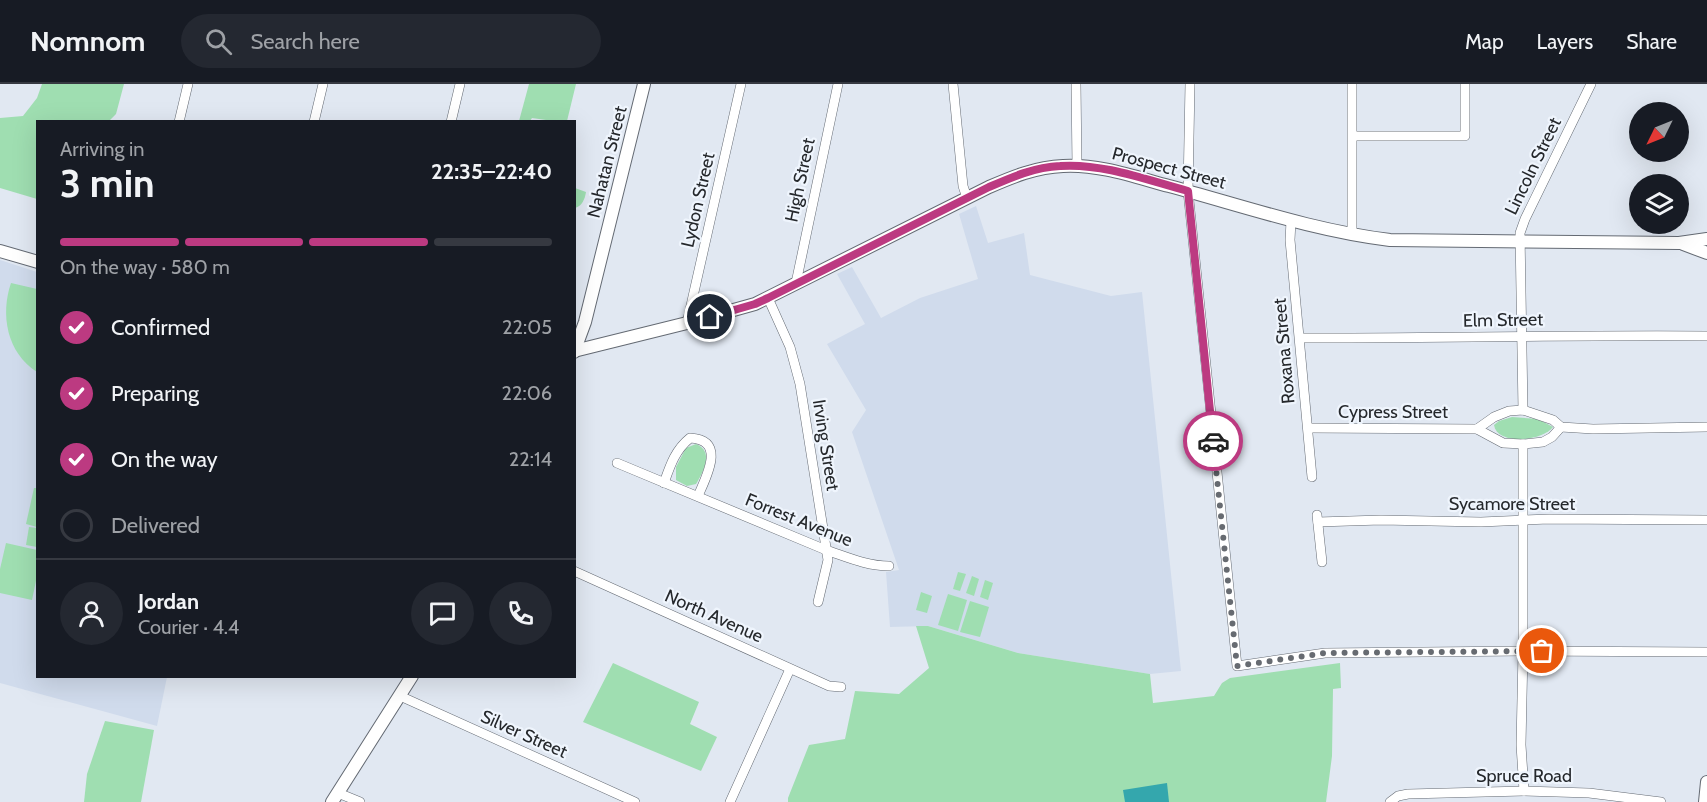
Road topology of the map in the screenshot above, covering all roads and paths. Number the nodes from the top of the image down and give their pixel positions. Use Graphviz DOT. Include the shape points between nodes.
graph roads {
  1 [pos="188,84"];
  2 [pos="323,84"];
  3 [pos="460,84"];
  4 [pos="644,84"];
  5 [pos="741,84"];
  6 [pos="838,84"];
  7 [pos="953,84"];
  8 [pos="1076,84"];
  9 [pos="1190,84"];
  10 [pos="1352,84"];
  11 [pos="1465,84"];
  12 [pos="1591,84"];
  13 [pos="179,120"];
  14 [pos="314,120"];
  15 [pos="451,120"];
  16 [pos="1353,136"];
  17 [pos="1077,166"];
  18 [pos="1188,191"];
  19 [pos="968,198"];
  20 [pos="1291,221"];
  21 [pos="1352,235"];
  22 [pos="1707,239"];
  23 [pos="1520,241"];
  24 [pos="1679,243"];
  25 [pos="0,251"];
  26 [pos="1707,254"];
  27 [pos="36,260"];
  28 [pos="796,283"];
  29 [pos="768,298"];
  30 [pos="687,324"];
  31 [pos="1521,335"];
  32 [pos="1707,336"];
  33 [pos="1300,338"];
  34 [pos="576,348"];
  35 [pos="576,351"];
  36 [pos="1523,410"];
  37 [pos="1561,427"];
  38 [pos="1707,427"];
  39 [pos="1308,428"];
  40 [pos="1477,429"];
  41 [pos="1523,444"];
  42 [pos="617,463"];
  43 [pos="1312,477"];
  44 [pos="664,483"];
  45 [pos="698,496"];
  46 [pos="1707,520"];
  47 [pos="1523,521"];
  48 [pos="826,550"];
  49 [pos="1322,562"];
  50 [pos="889,566"];
  51 [pos="576,572"];
  52 [pos="818,602"];
  53 [pos="1523,651"];
  54 [pos="1707,652"];
  55 [pos="790,669"];
  56 [pos="411,678"];
  57 [pos="841,687"];
  58 [pos="400,696"];
  59 [pos="1707,782"];
  60 [pos="1524,791"];
  61 [pos="335,797"];
  62 [pos="1589,797"];
  63 [pos="360,802"];
  64 [pos="635,802"];
  65 [pos="730,802"];
  66 [pos="1390,802"];
  67 [pos="1661,802"];
  68 [pos="1705,802"];
  1 -- 13 [label="street"];
  2 -- 14 [label="street"];
  3 -- 15 [label="street"];
  4 -- 34 [label="street, Nahatan Street"];
  5 -- 30 [label="street, Lydon Street"];
  6 -- 28 [label="street, High Street"];
  7 -- 19 [label="street" via="963,186"];
  8 -- 17 [label="street"];
  9 -- 18 [label="street"];
  10 -- 16 [label="street"];
  11 -- 16 [label="street" via="1466,136"];
  12 -- 23 [label="street, Lincoln Street" via="1525,219"];
  16 -- 21 [label="street"];
  17 -- 18 [label="street, Prospect Street" via="1104,169"];
  17 -- 19 [label="street, Prospect Street" via="1047,167 1018,175"];
  18 -- 20 [label="street, Prospect Street"];
  18 -- 53 [label="street" via="1237,666 1325,653"];
  19 -- 28 [label="street, Prospect Street"];
  20 -- 21 [label="street, Prospect Street"];
  20 -- 33 [label="street, Roxana Street"];
  21 -- 23 [label="street, Prospect Street" via="1390,240"];
  22 -- 24 [label="street, Prospect Street"];
  23 -- 24 [label="street, Prospect Street"];
  23 -- 31 [label="street, Lincoln Street"];
  24 -- 26 [label="street, Prospect Street"];
  25 -- 27 [label="street"];
  28 -- 29 [label="street, Prospect Street"];
  29 -- 30 [label="street, Prospect Street"];
  29 -- 48 [label="street, Irving Street" via="790,347 800,384"];
  30 -- 35 [label="street, Prospect Street"];
  31 -- 32 [label="street, Elm Street"];
  31 -- 33 [label="street, Elm Street"];
  31 -- 36 [label="street, Lincoln Street"];
  33 -- 39 [label="street, Roxana Street"];
  36 -- 37 [label="street" via="1553,420"];
  36 -- 40 [label="street" via="1502,414"];
  37 -- 38 [label="street"];
  37 -- 41 [label="street, Cypress Street" via="1543,442"];
  39 -- 40 [label="street, Cypress Street"];
  39 -- 43 [label="street, Roxana Street"];
  40 -- 41 [label="street, Cypress Street" via="1503,443"];
  41 -- 47 [label="street"];
  42 -- 44 [label="street, Forrest Avenue"];
  44 -- 45 [label="street, Forrest Avenue"];
  44 -- 45 [label="street" via="681,446 690,438 705,441 712,462"];
  45 -- 48 [label="street, Forrest Avenue"];
  46 -- 47 [label="street, Sycamore Street"];
  47 -- 49 [label="street, Sycamore Street" via="1317,518"];
  47 -- 53 [label="street"];
  48 -- 50 [label="street, Forrest Avenue" via="856,561"];
  48 -- 52 [label="street, Irving Street" via="828,560"];
  51 -- 55 [label="street, North Avenue"];
  53 -- 54 [label="street"];
  53 -- 60 [label="street"];
  55 -- 57 [label="street, North Avenue" via="829,686"];
  55 -- 65 [label="street"];
  56 -- 58 [label="street"];
  58 -- 61 [label="street"];
  58 -- 64 [label="street, Silver Street"];
  59 -- 68 [label="street"];
  60 -- 62 [label="street, Spruce Road"];
  60 -- 66 [label="street, Spruce Road" via="1408,794"];
  61 -- 63 [label="street"];
  62 -- 67 [label="street, Spruce Road"];
}
